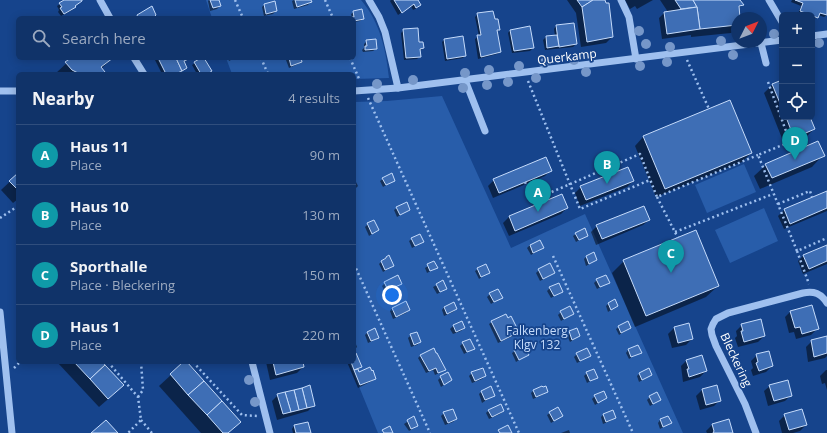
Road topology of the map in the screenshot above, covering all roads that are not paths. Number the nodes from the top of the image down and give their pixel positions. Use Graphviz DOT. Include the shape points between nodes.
graph roads {
  1 [pos="100,0"];
  2 [pos="369,0"];
  3 [pos="621,0"];
  4 [pos="769,0"];
  5 [pos="109,16"];
  6 [pos="779,17"];
  7 [pos="827,34"];
  8 [pos="815,36"];
  9 [pos="779,40"];
  10 [pos="767,42"];
  11 [pos="731,47"];
  12 [pos="762,48"];
  13 [pos="636,59"];
  14 [pos="135,60"];
  15 [pos="766,63"];
  16 [pos="143,72"];
  17 [pos="465,80"];
  18 [pos="398,88"];
  19 [pos="0,91"];
  20 [pos="16,91"];
  21 [pos="356,91"];
  22 [pos="486,131"];
  23 [pos="827,303"];
  24 [pos="0,312"];
  25 [pos="253,364"];
  26 [pos="12,433"];
  27 [pos="270,433"];
  28 [pos="756,433"];
  1 -- 5 [label="street"];
  2 -- 18 [label="street" via="385,32"];
  3 -- 13 [label="street" via="629,17"];
  4 -- 6 [label="street"];
  7 -- 8 [label="street"];
  9 -- 10 [label="street, Querkamp"];
  11 -- 13 [label="street, Querkamp"];
  12 -- 15 [label="street"];
  13 -- 17 [label="street, Querkamp"];
  14 -- 16 [label="street"];
  17 -- 18 [label="street, Querkamp"];
  17 -- 22 [label="street"];
  18 -- 21 [label="street, Querkamp"];
  19 -- 20 [label="street"];
  23 -- 28 [label="street, Bleckering" via="819,294 811,291 728,313 716,319 713,324 711,329 716,346 745,404"];
  24 -- 26 [label="street"];
  25 -- 27 [label="street"];
}
